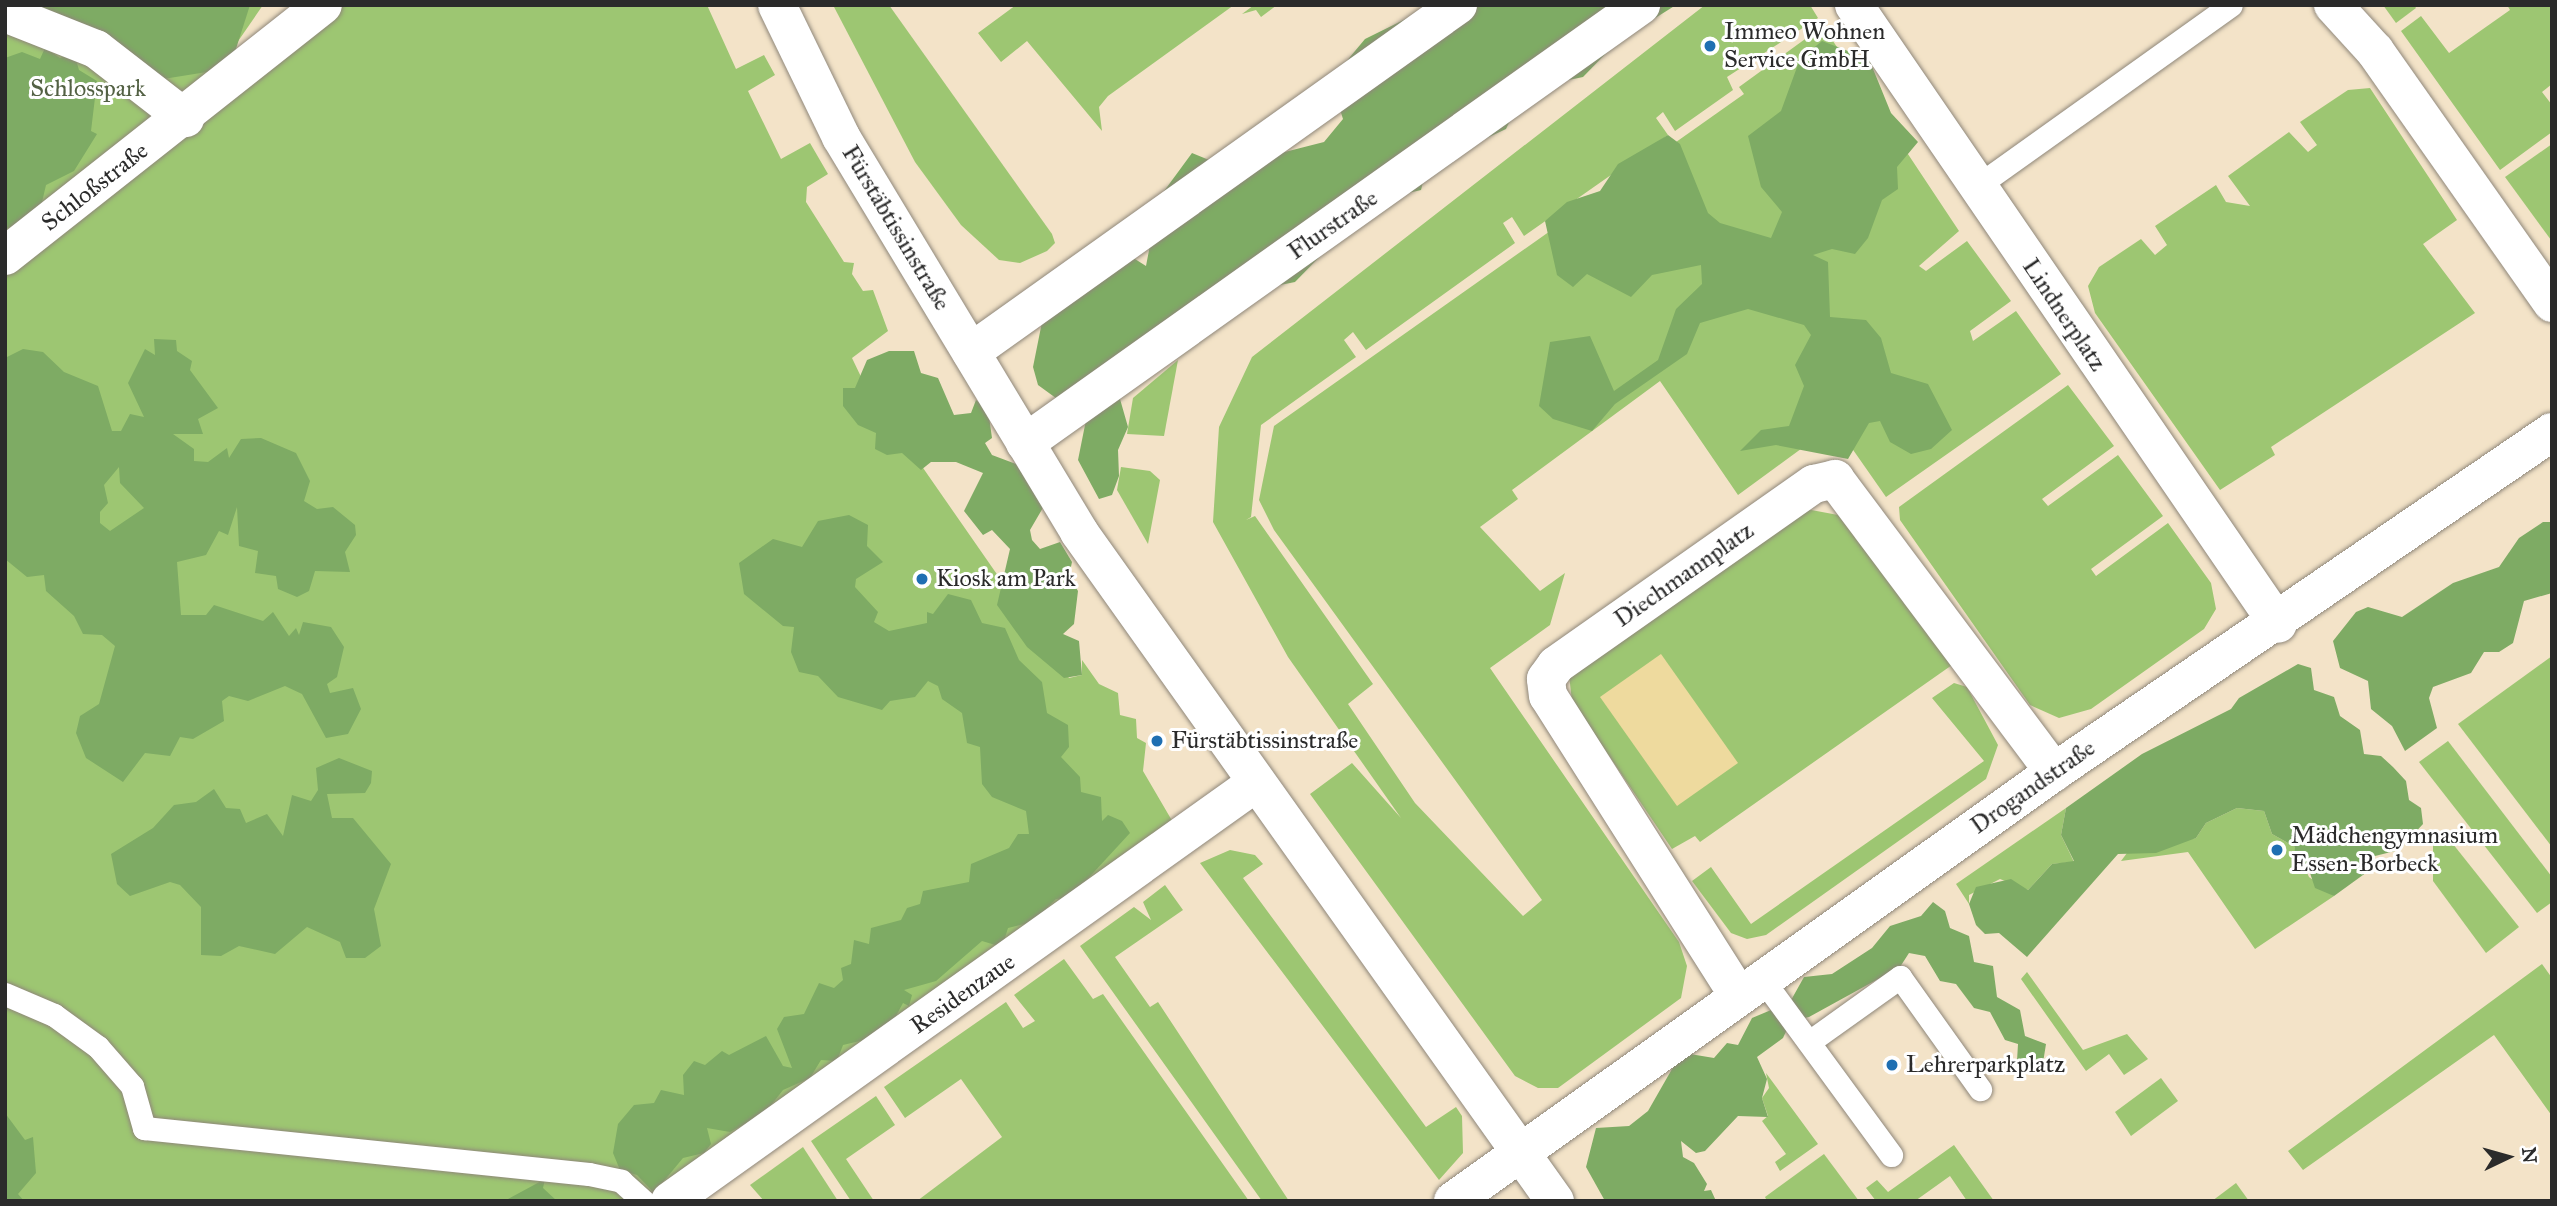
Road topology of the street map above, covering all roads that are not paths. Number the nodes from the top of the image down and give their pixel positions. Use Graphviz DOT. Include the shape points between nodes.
graph roads {
  1 [pos="323,5"];
  2 [pos="777,5"];
  3 [pos="1458,5"];
  4 [pos="1641,5"];
  5 [pos="1854,5"];
  6 [pos="2231,5"];
  7 [pos="2333,5"];
  8 [pos="5,13"];
  9 [pos="185,118"];
  10 [pos="1980,184"];
  11 [pos="5,256"];
  12 [pos="2552,303"];
  13 [pos="971,352"];
  14 [pos="2552,432"];
  15 [pos="1025,443"];
  16 [pos="2278,624"];
  17 [pos="2054,772"];
  18 [pos="1253,785"];
  19 [pos="1750,988"];
  20 [pos="5,994"];
  21 [pos="1809,1042"];
  22 [pos="1980,1089"];
  23 [pos="1520,1152"];
  24 [pos="1891,1155"];
  25 [pos="643,1201"];
  26 [pos="670,1201"];
  27 [pos="1453,1201"];
  28 [pos="1555,1201"];
  1 -- 9 [label="street, Schloßstraße"];
  2 -- 13 [label="street, Fürstäbtissinstraße" via="841,137"];
  3 -- 13 [label="street"];
  4 -- 15 [label="street, Flurstraße"];
  5 -- 10 [label="street, Lindnerplatz"];
  6 -- 10 [label="lane"];
  7 -- 12 [label="street" via="2375,51"];
  8 -- 9 [label="street" via="62,31 111,60"];
  9 -- 11 [label="street, Schloßstraße"];
  10 -- 16 [label="street, Lindnerplatz" via="2093,360"];
  13 -- 15 [label="street, Fürstäbtissinstraße"];
  14 -- 16 [label="street, Drogandstraße"];
  15 -- 18 [label="street, Fürstäbtissinstraße"];
  16 -- 17 [label="street, Drogandstraße"];
  17 -- 19 [label="street, Drogandstraße"];
  17 -- 19 [label="street, Diechmannplatz" via="1835,479 1814,484 1556,665 1546,679 1548,696"];
  18 -- 23 [label="street, Fürstäbtissinstraße"];
  18 -- 26 [label="street, Residenzaue"];
  19 -- 21 [label="lane"];
  19 -- 23 [label="street, Drogandstraße"];
  20 -- 25 [label="lane" via="54,1015 98,1047 132,1086 144,1128 589,1174 621,1181"];
  21 -- 22 [label="lane" via="1900,976"];
  21 -- 24 [label="lane"];
  23 -- 27 [label="street, Drogandstraße"];
  23 -- 28 [label="street, Fürstäbtissinstraße"];
}
